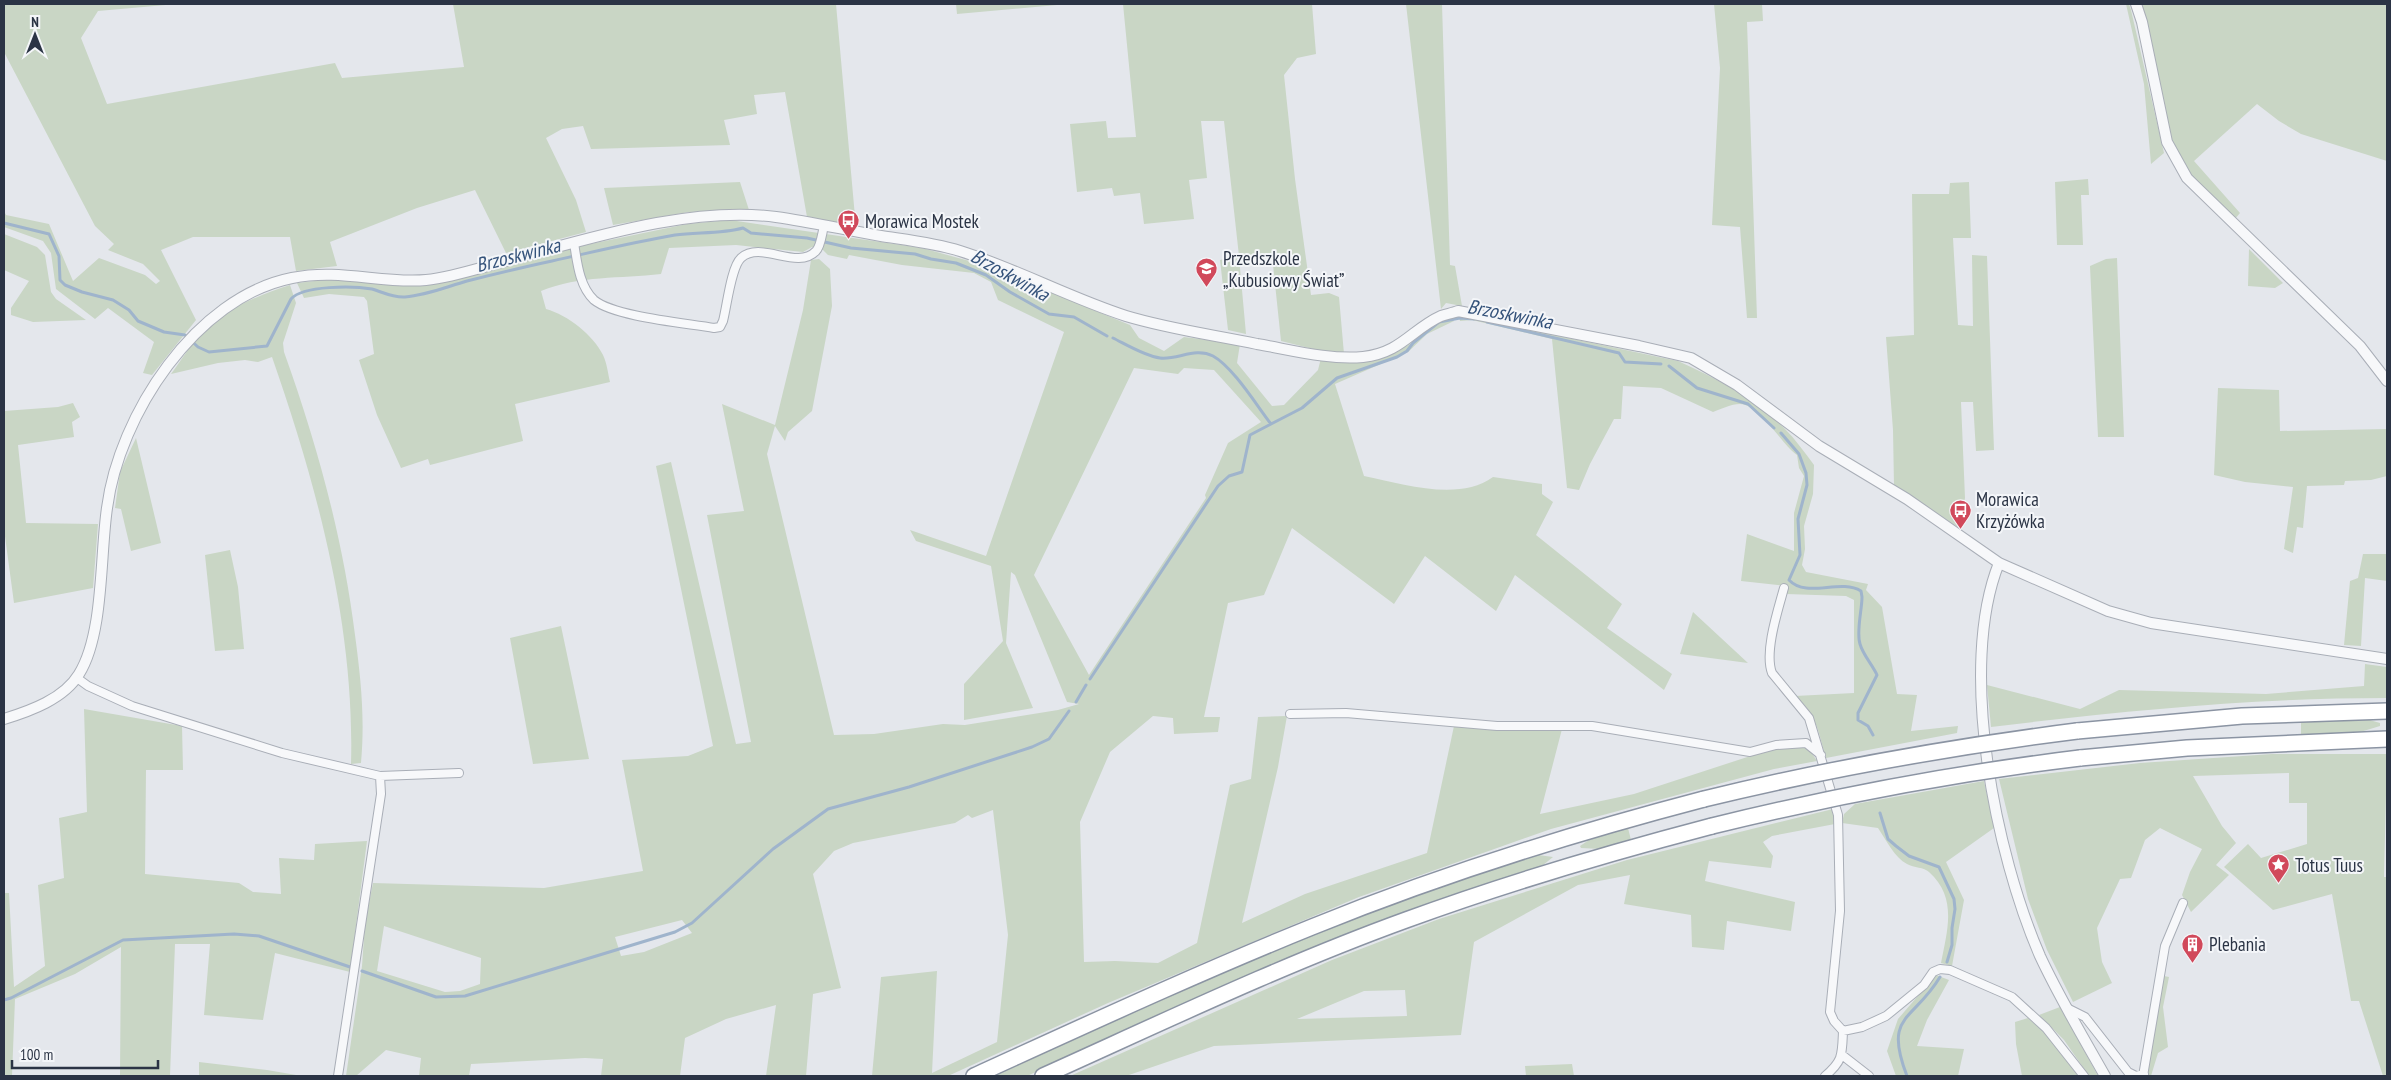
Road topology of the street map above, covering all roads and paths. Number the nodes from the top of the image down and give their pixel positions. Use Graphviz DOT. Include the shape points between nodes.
graph roads {
  1 [pos="2136,4"];
  2 [pos="824,226"];
  3 [pos="574,247"];
  4 [pos="2387,381"];
  5 [pos="1999,563"];
  6 [pos="1784,588"];
  7 [pos="2387,659"];
  8 [pos="77,678"];
  9 [pos="2387,711"];
  10 [pos="1290,714"];
  11 [pos="4,719"];
  12 [pos="2387,739"];
  13 [pos="1821,755"];
  14 [pos="459,774"];
  15 [pos="380,776"];
  16 [pos="2184,903"];
  17 [pos="2067,1008"];
  18 [pos="1843,1031"];
  19 [pos="1842,1055"];
  20 [pos="2143,1075"];
  21 [pos="338,1076"];
  22 [pos="974,1076"];
  23 [pos="1043,1076"];
  24 [pos="1825,1076"];
  25 [pos="1870,1076"];
  26 [pos="2084,1076"];
  27 [pos="2105,1076"];
  1 -- 4 [label="street" via="2167,142 2187,178 2360,346"];
  2 -- 3 [label="street" via="772,217 697,216"];
  2 -- 3 [label="street" via="818,248 810,256 801,258 761,253 740,258 724,320 720,327 714,328 602,305 593,299 580,278"];
  2 -- 5 [label="street" via="954,249 1124,315 1314,355 1363,357 1393,350 1440,316 1458,311 1690,358 1737,385 1818,446"];
  3 -- 8 [label="street" via="426,280 351,274 291,278 251,292 221,309 181,348 120,450 106,510 95,624"];
  5 -- 7 [label="street" via="2108,611 2151,623"];
  5 -- 17 [label="street" via="1986,600 1980,668 1992,789 2018,898 2041,956"];
  6 -- 13 [label="street" via="1769,664 1809,718"];
  8 -- 11 [label="street" via="55,697"];
  8 -- 15 [label="street" via="132,706 282,753"];
  9 -- 22 [label="highway, bridge" via="2242,716 2006,740 1863,764 1704,799 1573,835 1388,898 1233,960"];
  10 -- 13 [label="street" via="1346,713 1497,726 1592,726 1750,752 1776,745 1806,743"];
  12 -- 23 [label="highway, bridge" via="2187,748 2015,766 1897,785 1712,826 1579,862 1405,920 1245,985"];
  13 -- 18 [label="street" via="1838,815 1840,837 1840,911 1830,1012"];
  14 -- 15 [label="street"];
  15 -- 21 [label="street" via="381,794"];
  16 -- 20 [label="street" via="2165,946"];
  17 -- 20 [label="street" via="2085,1017 2128,1072"];
  17 -- 27 [label="street"];
  18 -- 19 [label="street"];
  18 -- 26 [label="street" via="1886,1016 1924,984 1933,972 1950,970 2012,997 2046,1028"];
  19 -- 24 [label="street" via="1838,1065"];
  19 -- 25 [label="street"];
}
